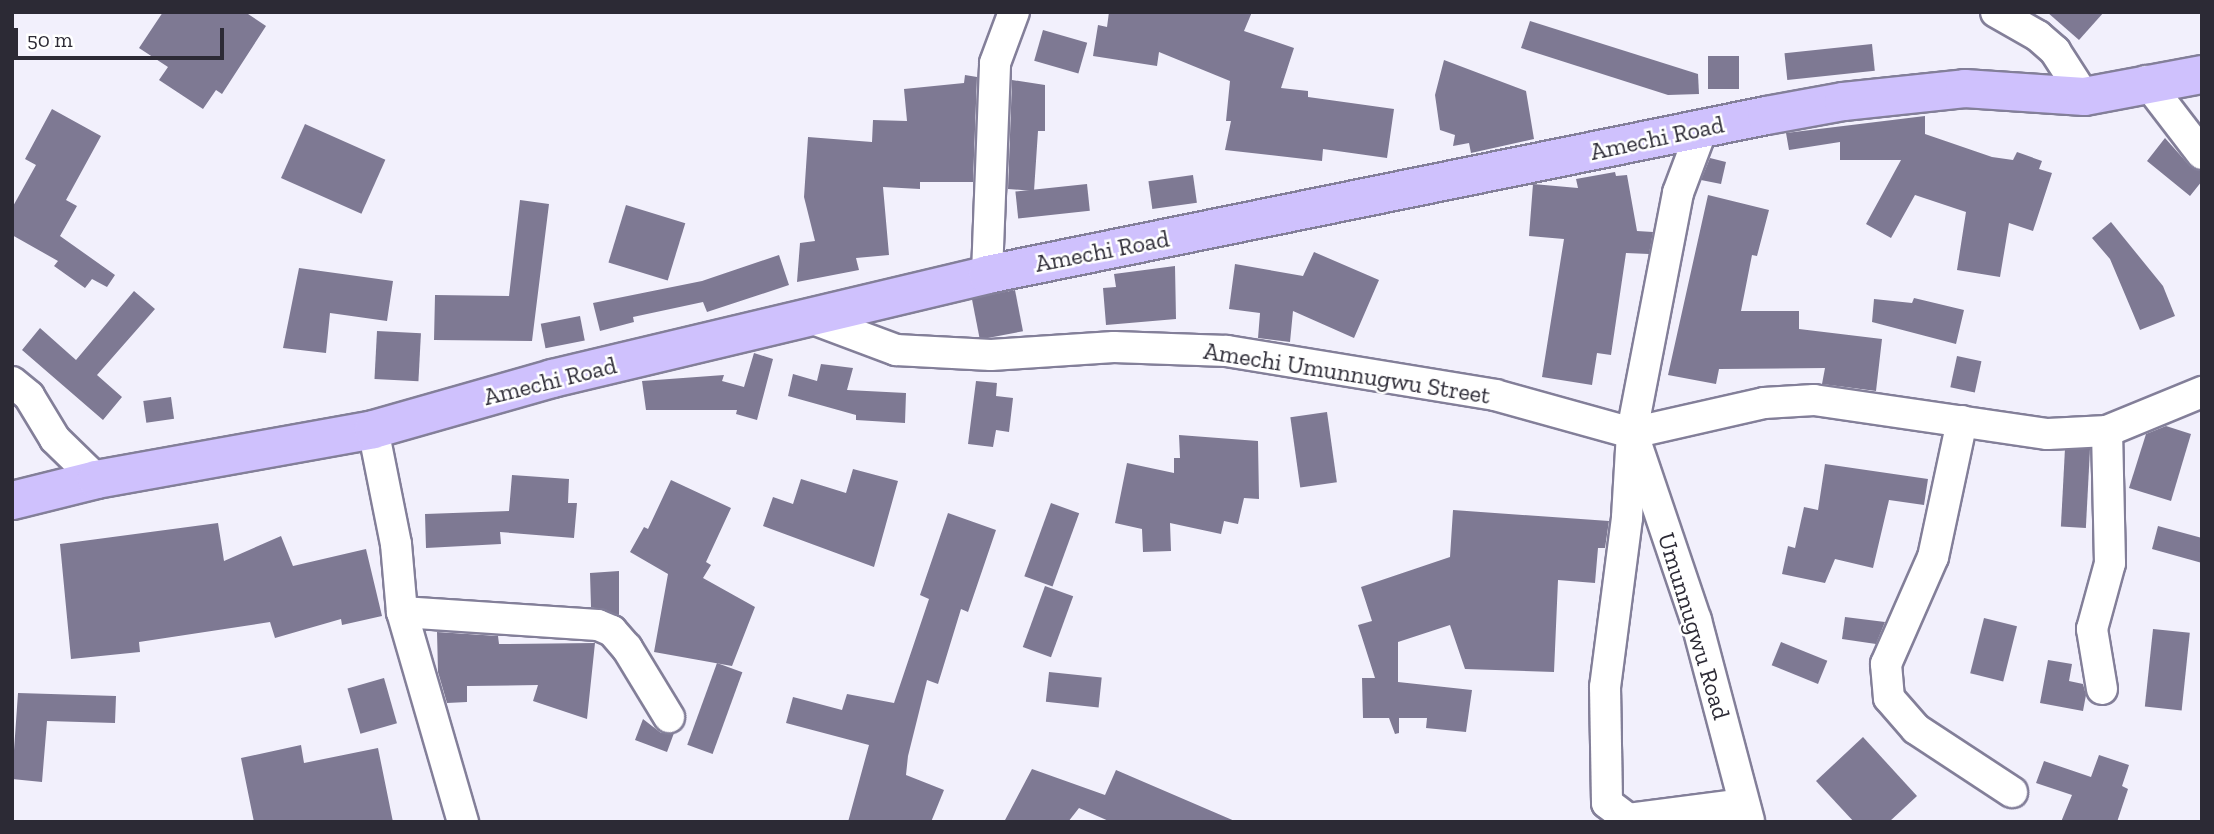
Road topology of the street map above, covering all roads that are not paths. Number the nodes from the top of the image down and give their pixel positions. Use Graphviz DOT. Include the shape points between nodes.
graph roads {
  1 [pos="1014,12"];
  2 [pos="1996,12"];
  3 [pos="2202,75"];
  4 [pos="2146,81"];
  5 [pos="2084,96"];
  6 [pos="1702,129"];
  7 [pos="2202,154"];
  8 [pos="987,274"];
  9 [pos="813,319"];
  10 [pos="12,382"];
  11 [pos="2202,392"];
  12 [pos="1962,421"];
  13 [pos="373,429"];
  14 [pos="2107,431"];
  15 [pos="1632,433"];
  16 [pos="96,479"];
  17 [pos="12,500"];
  18 [pos="402,612"];
  19 [pos="2102,689"];
  20 [pos="669,717"];
  21 [pos="2012,792"];
  22 [pos="1746,813"];
  23 [pos="463,822"];
  1 -- 8 [label="street" via="995,63"];
  2 -- 5 [label="street" via="2055,51"];
  3 -- 4 [label="main road, Amechi Road"];
  4 -- 5 [label="main road, Amechi Road"];
  4 -- 7 [label="street"];
  5 -- 6 [label="main road, Amechi Road" via="1964,88 1843,101"];
  6 -- 8 [label="main road, Amechi Road"];
  6 -- 15 [label="street" via="1678,193"];
  8 -- 9 [label="main road, Amechi Road"];
  9 -- 13 [label="main road, Amechi Road" via="552,378"];
  9 -- 15 [label="street, Amechi Umunnugwu Street" via="896,350 991,355 1114,347 1227,351 1495,395"];
  10 -- 16 [label="street" via="29,396 55,439"];
  11 -- 14 [label="street"];
  12 -- 14 [label="street" via="2048,434"];
  12 -- 15 [label="street" via="1814,400 1764,403"];
  12 -- 21 [label="street" via="1933,557 1886,664 1889,698 1916,729"];
  13 -- 16 [label="main road, Amechi Road"];
  13 -- 18 [label="street" via="396,544"];
  14 -- 19 [label="street" via="2110,564 2092,629"];
  15 -- 22 [label="street, Umunnugwu Road" via="1696,620"];
  15 -- 22 [label="street" via="1627,518 1605,687 1607,803 1628,819"];
  16 -- 17 [label="main road, Amechi Road"];
  18 -- 20 [label="street" via="598,625 612,631 627,648"];
  18 -- 23 [label="street"];
}
